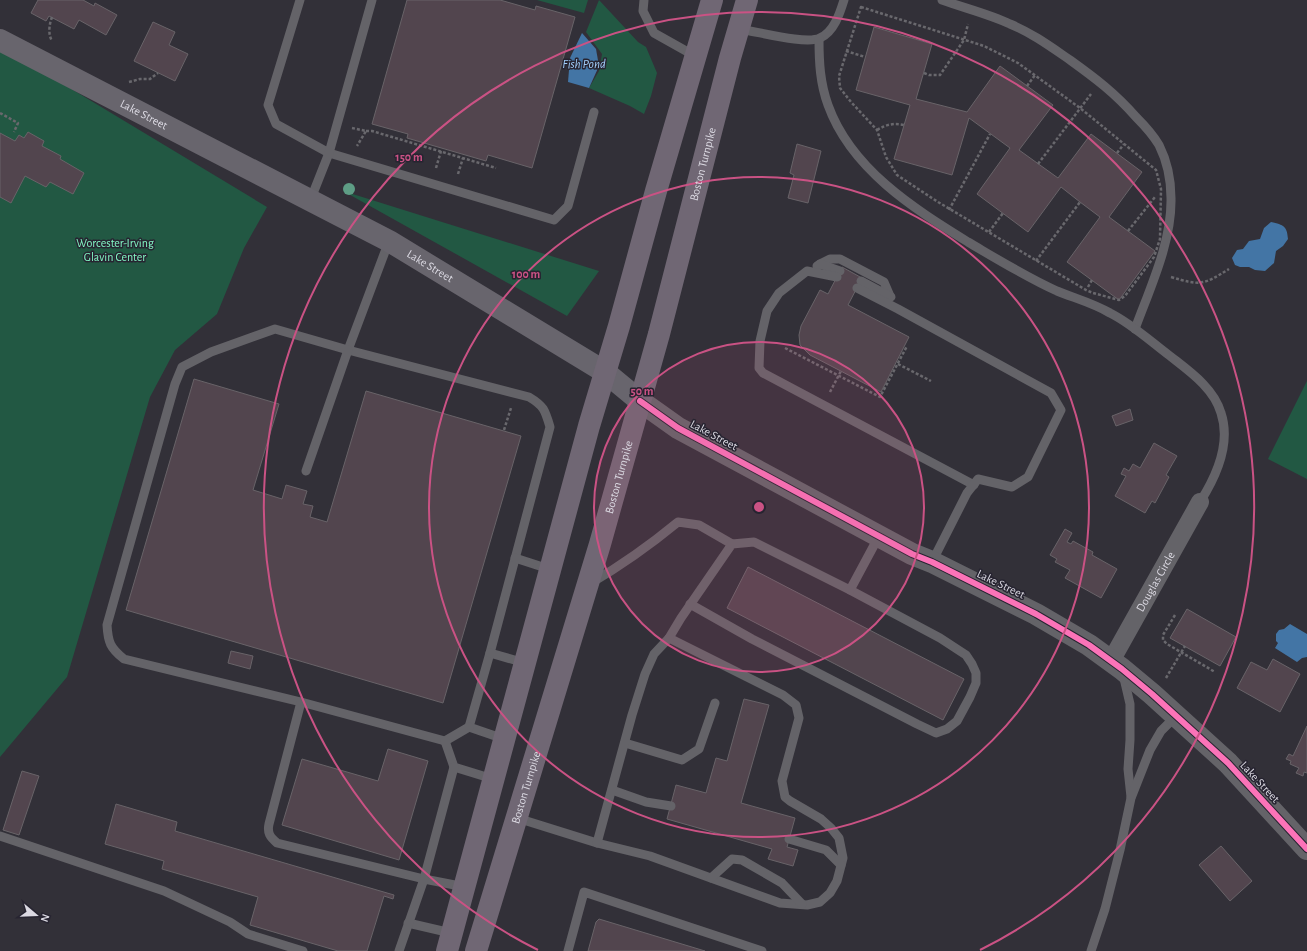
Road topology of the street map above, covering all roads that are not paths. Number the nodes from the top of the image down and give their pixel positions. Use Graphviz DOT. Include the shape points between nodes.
graph roads {
  1 [pos="300,0"];
  2 [pos="372,0"];
  3 [pos="644,0"];
  4 [pos="712,0"];
  5 [pos="747,0"];
  6 [pos="844,0"];
  7 [pos="942,0"];
  8 [pos="738,29"];
  9 [pos="820,39"];
  10 [pos="0,40"];
  11 [pos="696,56"];
  12 [pos="594,112"];
  13 [pos="329,153"];
  14 [pos="310,201"];
  15 [pos="389,241"];
  16 [pos="820,264"];
  17 [pos="807,270"];
  18 [pos="890,296"];
  19 [pos="898,309"];
  20 [pos="1135,329"];
  21 [pos="348,350"];
  22 [pos="605,372"];
  23 [pos="640,401"];
  24 [pos="306,471"];
  25 [pos="974,485"];
  26 [pos="1200,502"];
  27 [pos="879,536"];
  28 [pos="732,544"];
  29 [pos="515,558"];
  30 [pos="932,562"];
  31 [pos="550,569"];
  32 [pos="588,584"];
  33 [pos="850,590"];
  34 [pos="690,604"];
  35 [pos="669,638"];
  36 [pos="490,653"];
  37 [pos="525,663"];
  38 [pos="1117,665"];
  39 [pos="301,702"];
  40 [pos="715,703"];
  41 [pos="1176,716"];
  42 [pos="469,727"];
  43 [pos="504,739"];
  44 [pos="446,741"];
  45 [pos="625,742"];
  46 [pos="454,767"];
  47 [pos="493,779"];
  48 [pos="612,790"];
  49 [pos="1131,798"];
  50 [pos="671,806"];
  51 [pos="517,818"];
  52 [pos="0,836"];
  53 [pos="790,840"];
  54 [pos="597,843"];
  55 [pos="1307,849"];
  56 [pos="841,865"];
  57 [pos="711,878"];
  58 [pos="424,879"];
  59 [pos="465,886"];
  60 [pos="802,904"];
  61 [pos="408,923"];
  62 [pos="449,942"];
  63 [pos="303,951"];
  64 [pos="399,951"];
  65 [pos="476,951"];
  66 [pos="568,951"];
  67 [pos="762,951"];
  68 [pos="1091,951"];
  1 -- 13 [label="lane" via="268,105 276,124"];
  2 -- 13 [label="lane"];
  3 -- 11 [label="lane" via="643,11 654,33"];
  4 -- 11 [label="highway"];
  5 -- 8 [label="highway, Boston Turnpike"];
  6 -- 9 [label="lane" via="833,26"];
  7 -- 20 [label="lane" via="1003,21 1045,44 1107,88 1152,134 1168,171 1171,198 1169,226"];
  8 -- 9 [label="lane" via="796,39"];
  8 -- 23 [label="highway, Boston Turnpike"];
  9 -- 20 [label="lane" via="820,78 833,117 865,163 890,189 978,248 1058,291 1099,307"];
  10 -- 14 [label="main road, Lake Street"];
  11 -- 22 [label="highway"];
  12 -- 13 [label="lane" via="568,206 554,220"];
  13 -- 14 [label="lane"];
  14 -- 15 [label="main road, Lake Street"];
  15 -- 21 [label="lane"];
  15 -- 22 [label="main road, Lake Street"];
  16 -- 17 [label="lane"];
  16 -- 17 [label="lane" via="838,274"];
  16 -- 18 [label="lane" via="830,258 840,259 884,282"];
  17 -- 25 [label="lane" via="779,293 767,311 760,341 759,368 763,373"];
  18 -- 19 [label="lane"];
  18 -- 19 [label="lane" via="859,284"];
  19 -- 25 [label="lane" via="1051,393 1061,410 1028,477 1012,487 978,479"];
  20 -- 26 [label="lane" via="1202,383 1221,413 1224,433 1222,455"];
  21 -- 24 [label="lane"];
  21 -- 29 [label="lane" via="529,397 540,404 550,427"];
  21 -- 39 [label="lane" via="275,329 211,352 182,367 107,625 108,640 115,652 124,659"];
  22 -- 23 [label="main road, Lake Street"];
  22 -- 31 [label="highway"];
  23 -- 27 [label="street, Lake Street" via="678,428"];
  23 -- 32 [label="highway, Boston Turnpike"];
  25 -- 30 [label="lane" via="967,493"];
  26 -- 38 [label="street, Douglas Circle"];
  27 -- 30 [label="street, Lake Street"];
  27 -- 33 [label="lane"];
  28 -- 32 [label="lane" via="699,526 678,522 621,566"];
  28 -- 33 [label="lane" via="754,542"];
  28 -- 34 [label="lane"];
  29 -- 31 [label="lane"];
  29 -- 36 [label="lane"];
  30 -- 38 [label="street, Lake Street" via="1036,614 1089,645"];
  31 -- 37 [label="highway"];
  32 -- 51 [label="highway, Boston Turnpike"];
  33 -- 34 [label="lane" via="940,638 966,656 976,673 976,683 957,720 947,729 936,732 918,724 752,639"];
  34 -- 35 [label="lane"];
  35 -- 45 [label="lane" via="654,654"];
  35 -- 56 [label="lane" via="783,695 796,705 799,718 782,781 785,797 831,828 839,838 843,858"];
  36 -- 37 [label="lane"];
  36 -- 42 [label="lane"];
  37 -- 43 [label="highway"];
  38 -- 41 [label="street, Lake Street"];
  38 -- 49 [label="lane" via="1130,704 1128,769"];
  39 -- 44 [label="lane"];
  39 -- 58 [label="lane" via="269,824 270,838 277,843"];
  40 -- 45 [label="lane" via="699,749 682,760"];
  41 -- 49 [label="lane" via="1161,731"];
  41 -- 55 [label="street, Lake Street" via="1228,763"];
  42 -- 43 [label="lane"];
  42 -- 44 [label="lane"];
  43 -- 47 [label="highway"];
  44 -- 46 [label="lane"];
  45 -- 48 [label="lane"];
  46 -- 47 [label="lane"];
  46 -- 58 [label="lane"];
  47 -- 59 [label="highway"];
  48 -- 50 [label="lane" via="646,802"];
  48 -- 54 [label="lane"];
  49 -- 68 [label="lane" via="1105,909"];
  51 -- 54 [label="lane"];
  51 -- 65 [label="highway, Boston Turnpike"];
  52 -- 63 [label="lane" via="164,891 230,922 248,934"];
  53 -- 56 [label="lane" via="826,850"];
  54 -- 57 [label="lane" via="650,856"];
  56 -- 60 [label="lane" via="837,881 830,893 820,902"];
  57 -- 60 [label="lane" via="780,903"];
  57 -- 60 [label="lane" via="732,859 742,860 782,883"];
  58 -- 59 [label="lane"];
  58 -- 61 [label="lane"];
  59 -- 62 [label="highway"];
  61 -- 62 [label="lane"];
  61 -- 64 [label="lane"];
  66 -- 67 [label="lane" via="584,892"];
}
